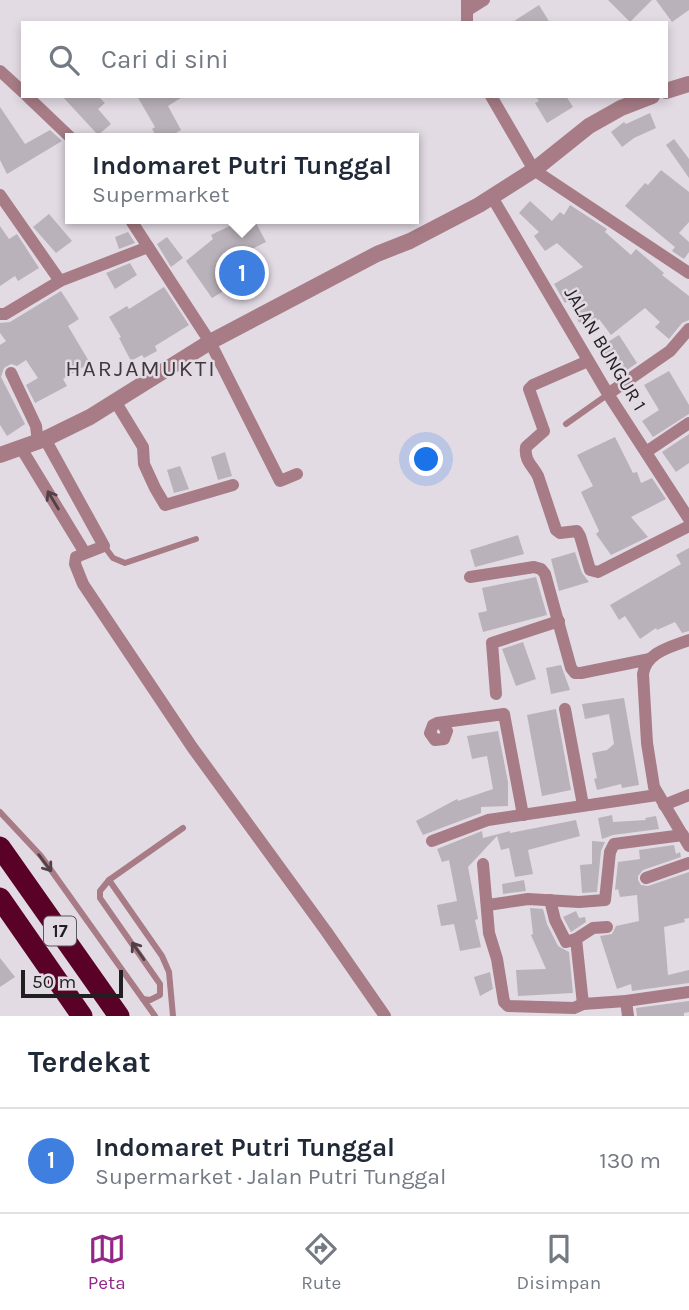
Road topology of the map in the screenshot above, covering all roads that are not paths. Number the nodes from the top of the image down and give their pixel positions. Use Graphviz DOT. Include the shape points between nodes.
graph roads {
  1 [pos="484,0"];
  2 [pos="467,11"];
  3 [pos="0,71"];
  4 [pos="689,84"];
  5 [pos="21,90"];
  6 [pos="668,90"];
  7 [pos="29,98"];
  8 [pos="492,98"];
  9 [pos="647,98"];
  10 [pos="66,133"];
  11 [pos="534,170"];
  12 [pos="0,195"];
  13 [pos="492,197"];
  14 [pos="133,224"];
  15 [pos="148,247"];
  16 [pos="689,273"];
  17 [pos="60,281"];
  18 [pos="0,314"];
  19 [pos="689,329"];
  20 [pos="210,342"];
  21 [pos="588,361"];
  22 [pos="11,373"];
  23 [pos="608,394"];
  24 [pos="115,401"];
  25 [pos="689,423"];
  26 [pos="566,424"];
  27 [pos="689,430"];
  28 [pos="41,440"];
  29 [pos="21,448"];
  30 [pos="648,455"];
  31 [pos="0,456"];
  32 [pos="297,474"];
  33 [pos="233,485"];
  34 [pos="689,519"];
  35 [pos="689,526"];
  36 [pos="196,539"];
  37 [pos="104,546"];
  38 [pos="85,553"];
  39 [pos="470,577"];
  40 [pos="559,621"];
  41 [pos="689,640"];
  42 [pos="650,659"];
  43 [pos="496,694"];
  44 [pos="565,709"];
  45 [pos="442,724"];
  46 [pos="689,795"];
  47 [pos="661,800"];
  48 [pos="583,805"];
  49 [pos="0,812"];
  50 [pos="523,815"];
  51 [pos="183,828"];
  52 [pos="432,841"];
  53 [pos="686,841"];
  54 [pos="0,847"];
  55 [pos="689,863"];
  56 [pos="484,864"];
  57 [pos="646,877"];
  58 [pos="108,880"];
  59 [pos="0,898"];
  60 [pos="550,901"];
  61 [pos="488,905"];
  62 [pos="607,927"];
  63 [pos="576,939"];
  64 [pos="689,992"];
  65 [pos="160,995"];
  66 [pos="170,996"];
  67 [pos="143,999"];
  68 [pos="626,1001"];
  69 [pos="583,1004"];
  70 [pos="82,1016"];
  71 [pos="119,1016"];
  72 [pos="155,1016"];
  73 [pos="173,1016"];
  74 [pos="385,1016"];
  75 [pos="628,1016"];
  1 -- 2 [label="street"];
  3 -- 5 [label="street"];
  4 -- 6 [label="street"];
  7 -- 10 [label="street"];
  8 -- 11 [label="street"];
  9 -- 11 [label="street" via="589,126"];
  11 -- 13 [label="street"];
  11 -- 16 [label="street"];
  12 -- 17 [label="street"];
  13 -- 20 [label="street"];
  13 -- 21 [label="street, JALAN BUNGUR 1"];
  14 -- 15 [label="street"];
  15 -- 17 [label="street"];
  15 -- 20 [label="street"];
  17 -- 18 [label="street"];
  19 -- 23 [label="street" via="670,351"];
  20 -- 24 [label="street"];
  20 -- 32 [label="street" via="280,481"];
  21 -- 23 [label="street, JALAN BUNGUR 1"];
  21 -- 35 [label="street" via="529,390 544,431 526,447 526,453 556,530 577,531 590,570 598,572"];
  22 -- 28 [label="street"];
  23 -- 26 [label="lane"];
  23 -- 30 [label="street, JALAN BUNGUR 1"];
  24 -- 28 [label="street"];
  24 -- 33 [label="street" via="143,447 144,464 165,505"];
  25 -- 30 [label="street"];
  27 -- 30 [label="street"];
  28 -- 29 [label="street"];
  28 -- 37 [label="street"];
  29 -- 31 [label="street"];
  38 -- 29 [label="street, one-way"];
  30 -- 34 [label="street, JALAN BUNGUR 1"];
  36 -- 37 [label="lane" via="125,562 113,558"];
  37 -- 38 [label="street"];
  38 -- 74 [label="street" via="76,557 75,564 83,584 208,769"];
  39 -- 40 [label="street" via="539,567"];
  40 -- 42 [label="street" via="575,673"];
  40 -- 43 [label="street" via="492,643"];
  41 -- 42 [label="street"];
  42 -- 47 [label="street" via="644,668 644,698 649,760"];
  44 -- 48 [label="street"];
  45 -- 50 [label="street" via="504,714"];
  46 -- 47 [label="street"];
  47 -- 48 [label="street"];
  47 -- 53 [label="street"];
  48 -- 50 [label="street"];
  49 -- 67 [label="lane, one-way" via="41,856"];
  50 -- 52 [label="street" via="470,825"];
  51 -- 58 [label="lane"];
  53 -- 60 [label="street" via="614,844 605,901"];
  54 -- 71 [label="highway, 17"];
  55 -- 57 [label="street"];
  56 -- 61 [label="street"];
  65 -- 58 [label="lane, one-way" via="156,976 100,898"];
  58 -- 66 [label="lane" via="160,950 169,972"];
  59 -- 70 [label="highway, 17"];
  60 -- 61 [label="street"];
  60 -- 63 [label="street" via="566,942"];
  61 -- 69 [label="street" via="489,933 505,1004 557,1009"];
  62 -- 63 [label="street" via="593,928"];
  63 -- 69 [label="street"];
  64 -- 68 [label="street"];
  65 -- 66 [label="lane"];
  65 -- 67 [label="lane"];
  66 -- 73 [label="lane"];
  67 -- 72 [label="lane"];
  68 -- 69 [label="street"];
  68 -- 75 [label="street"];
}
